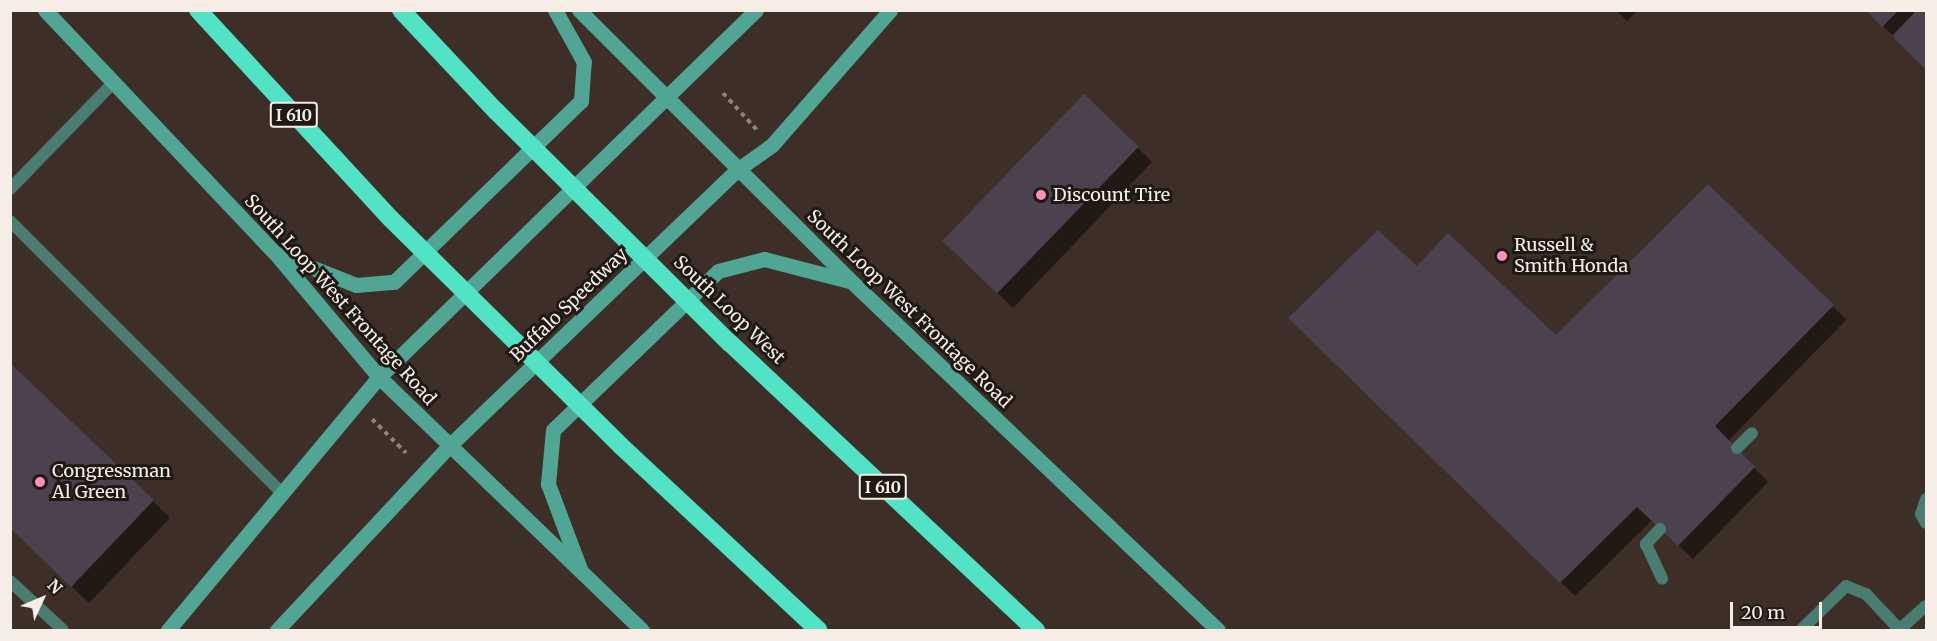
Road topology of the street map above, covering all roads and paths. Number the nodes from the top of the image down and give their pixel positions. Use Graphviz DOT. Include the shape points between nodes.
graph roads {
  1 [pos="45,10"];
  2 [pos="198,10"];
  3 [pos="401,10"];
  4 [pos="555,10"];
  5 [pos="579,10"];
  6 [pos="756,10"];
  7 [pos="890,10"];
  8 [pos="111,85"];
  9 [pos="723,93"];
  10 [pos="668,102"];
  11 [pos="760,132"];
  12 [pos="737,170"];
  13 [pos="10,189"];
  14 [pos="10,221"];
  15 [pos="275,253"];
  16 [pos="852,282"];
  17 [pos="380,377"];
  18 [pos="368,415"];
  19 [pos="1752,433"];
  20 [pos="449,446"];
  21 [pos="1737,448"];
  22 [pos="406,453"];
  23 [pos="281,492"];
  24 [pos="1926,500"];
  25 [pos="1926,523"];
  26 [pos="1660,529"];
  27 [pos="581,573"];
  28 [pos="1662,579"];
  29 [pos="10,581"];
  30 [pos="1926,606"];
  31 [pos="63,630"];
  32 [pos="168,630"];
  33 [pos="279,630"];
  34 [pos="642,630"];
  35 [pos="818,630"];
  36 [pos="1036,630"];
  37 [pos="1218,630"];
  38 [pos="1801,630"];
  39 [pos="1900,630"];
  1 -- 8 [label="main road, South Loop West Frontage Road"];
  2 -- 35 [label="highway, I 610, bridge" via="391,219 621,446"];
  3 -- 36 [label="highway, South Loop West / I 610, bridge" via="496,111 730,343"];
  4 -- 15 [label="main road" via="584,62 581,101 394,282 356,285"];
  5 -- 10 [label="main road, South Loop West Frontage Road"];
  6 -- 10 [label="main road"];
  7 -- 12 [label="main road, Buffalo Speedway" via="772,145"];
  8 -- 13 [label="lane"];
  8 -- 15 [label="main road, South Loop West Frontage Road"];
  9 -- 11 [label="path"];
  10 -- 12 [label="main road, South Loop West Frontage Road"];
  10 -- 17 [label="main road"];
  12 -- 16 [label="main road, South Loop West Frontage Road"];
  12 -- 20 [label="main road, Buffalo Speedway"];
  14 -- 23 [label="lane"];
  15 -- 17 [label="main road, South Loop West Frontage Road"];
  16 -- 27 [label="main road" via="764,259 718,271 553,430 548,484"];
  16 -- 37 [label="main road, South Loop West Frontage Road"];
  17 -- 20 [label="main road, South Loop West Frontage Road"];
  17 -- 23 [label="main road"];
  18 -- 22 [label="path"];
  19 -- 21 [label="lane"];
  20 -- 27 [label="main road, South Loop West Frontage Road"];
  20 -- 33 [label="main road, Buffalo Speedway"];
  23 -- 32 [label="main road"];
  24 -- 25 [label="lane" via="1921,514"];
  26 -- 28 [label="lane" via="1646,544"];
  27 -- 34 [label="main road, South Loop West Frontage Road"];
  29 -- 31 [label="lane"];
  30 -- 39 [label="lane"];
  38 -- 39 [label="lane" via="1846,586 1866,594"];
}
